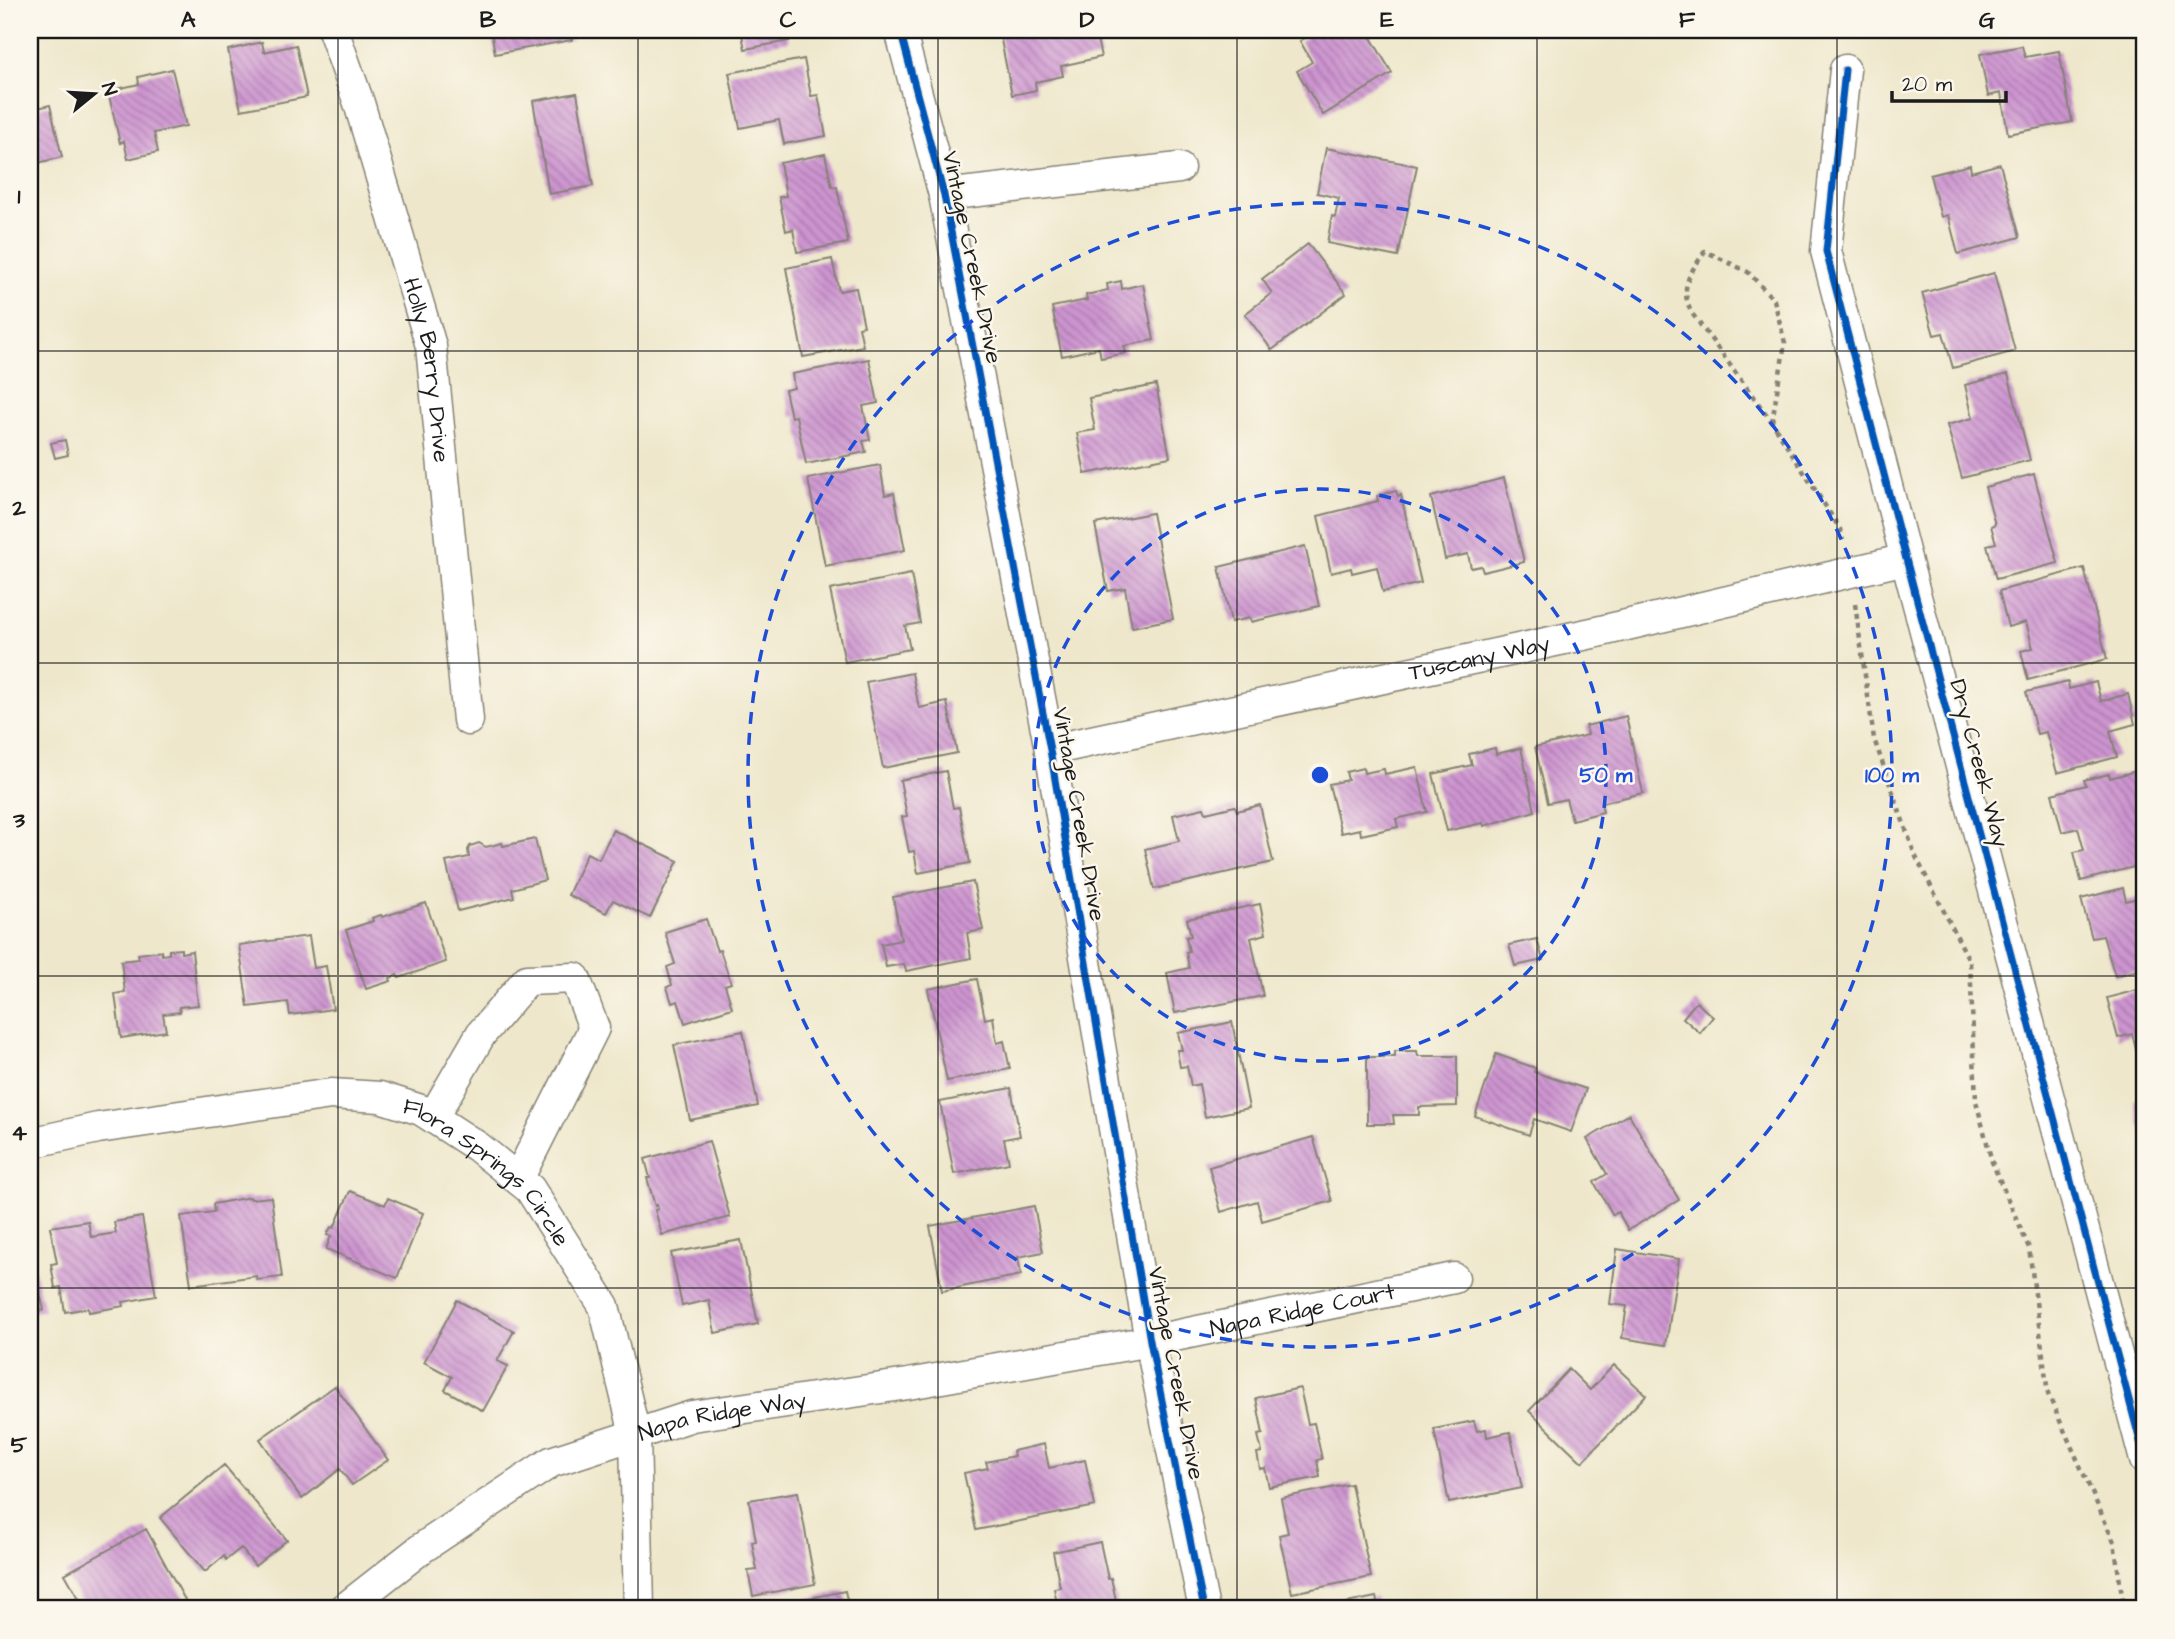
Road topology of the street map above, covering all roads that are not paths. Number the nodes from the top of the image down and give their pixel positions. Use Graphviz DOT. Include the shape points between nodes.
graph roads {
  1 [pos="333,30"];
  2 [pos="900,30"];
  3 [pos="1845,70"];
  4 [pos="1179,168"];
  5 [pos="944,195"];
  6 [pos="1906,559"];
  7 [pos="468,720"];
  8 [pos="1051,750"];
  9 [pos="433,1117"];
  10 [pos="30,1143"];
  11 [pos="518,1179"];
  12 [pos="1454,1278"];
  13 [pos="1150,1341"];
  14 [pos="635,1434"];
  15 [pos="2145,1460"];
  16 [pos="344,1609"];
  17 [pos="639,1609"];
  18 [pos="1204,1609"];
  1 -- 7 [label="street, Holly Berry Drive" via="431,346"];
  2 -- 5 [label="street, Vintage Creek Drive"];
  3 -- 6 [label="street, Dry Creek Way" via="1826,251"];
  4 -- 5 [label="street"];
  5 -- 8 [label="street, Vintage Creek Drive"];
  6 -- 8 [label="street, Tuscany Way" via="1597,632"];
  6 -- 15 [label="street, Dry Creek Way"];
  8 -- 13 [label="street, Vintage Creek Drive"];
  9 -- 10 [label="street, Flora Springs Circle" via="380,1097 331,1094 98,1128"];
  9 -- 11 [label="street, Flora Springs Circle"];
  9 -- 11 [label="street" via="481,1034 527,980 575,978 594,1028"];
  11 -- 14 [label="street, Flora Springs Circle" via="530,1189 604,1306"];
  12 -- 13 [label="street, Napa Ridge Court"];
  13 -- 14 [label="street, Napa Ridge Way" via="692,1416"];
  13 -- 18 [label="street, Vintage Creek Drive"];
  14 -- 16 [label="street, Napa Ridge Way" via="551,1462 422,1548"];
  14 -- 17 [label="street, Flora Springs Circle"];
}
